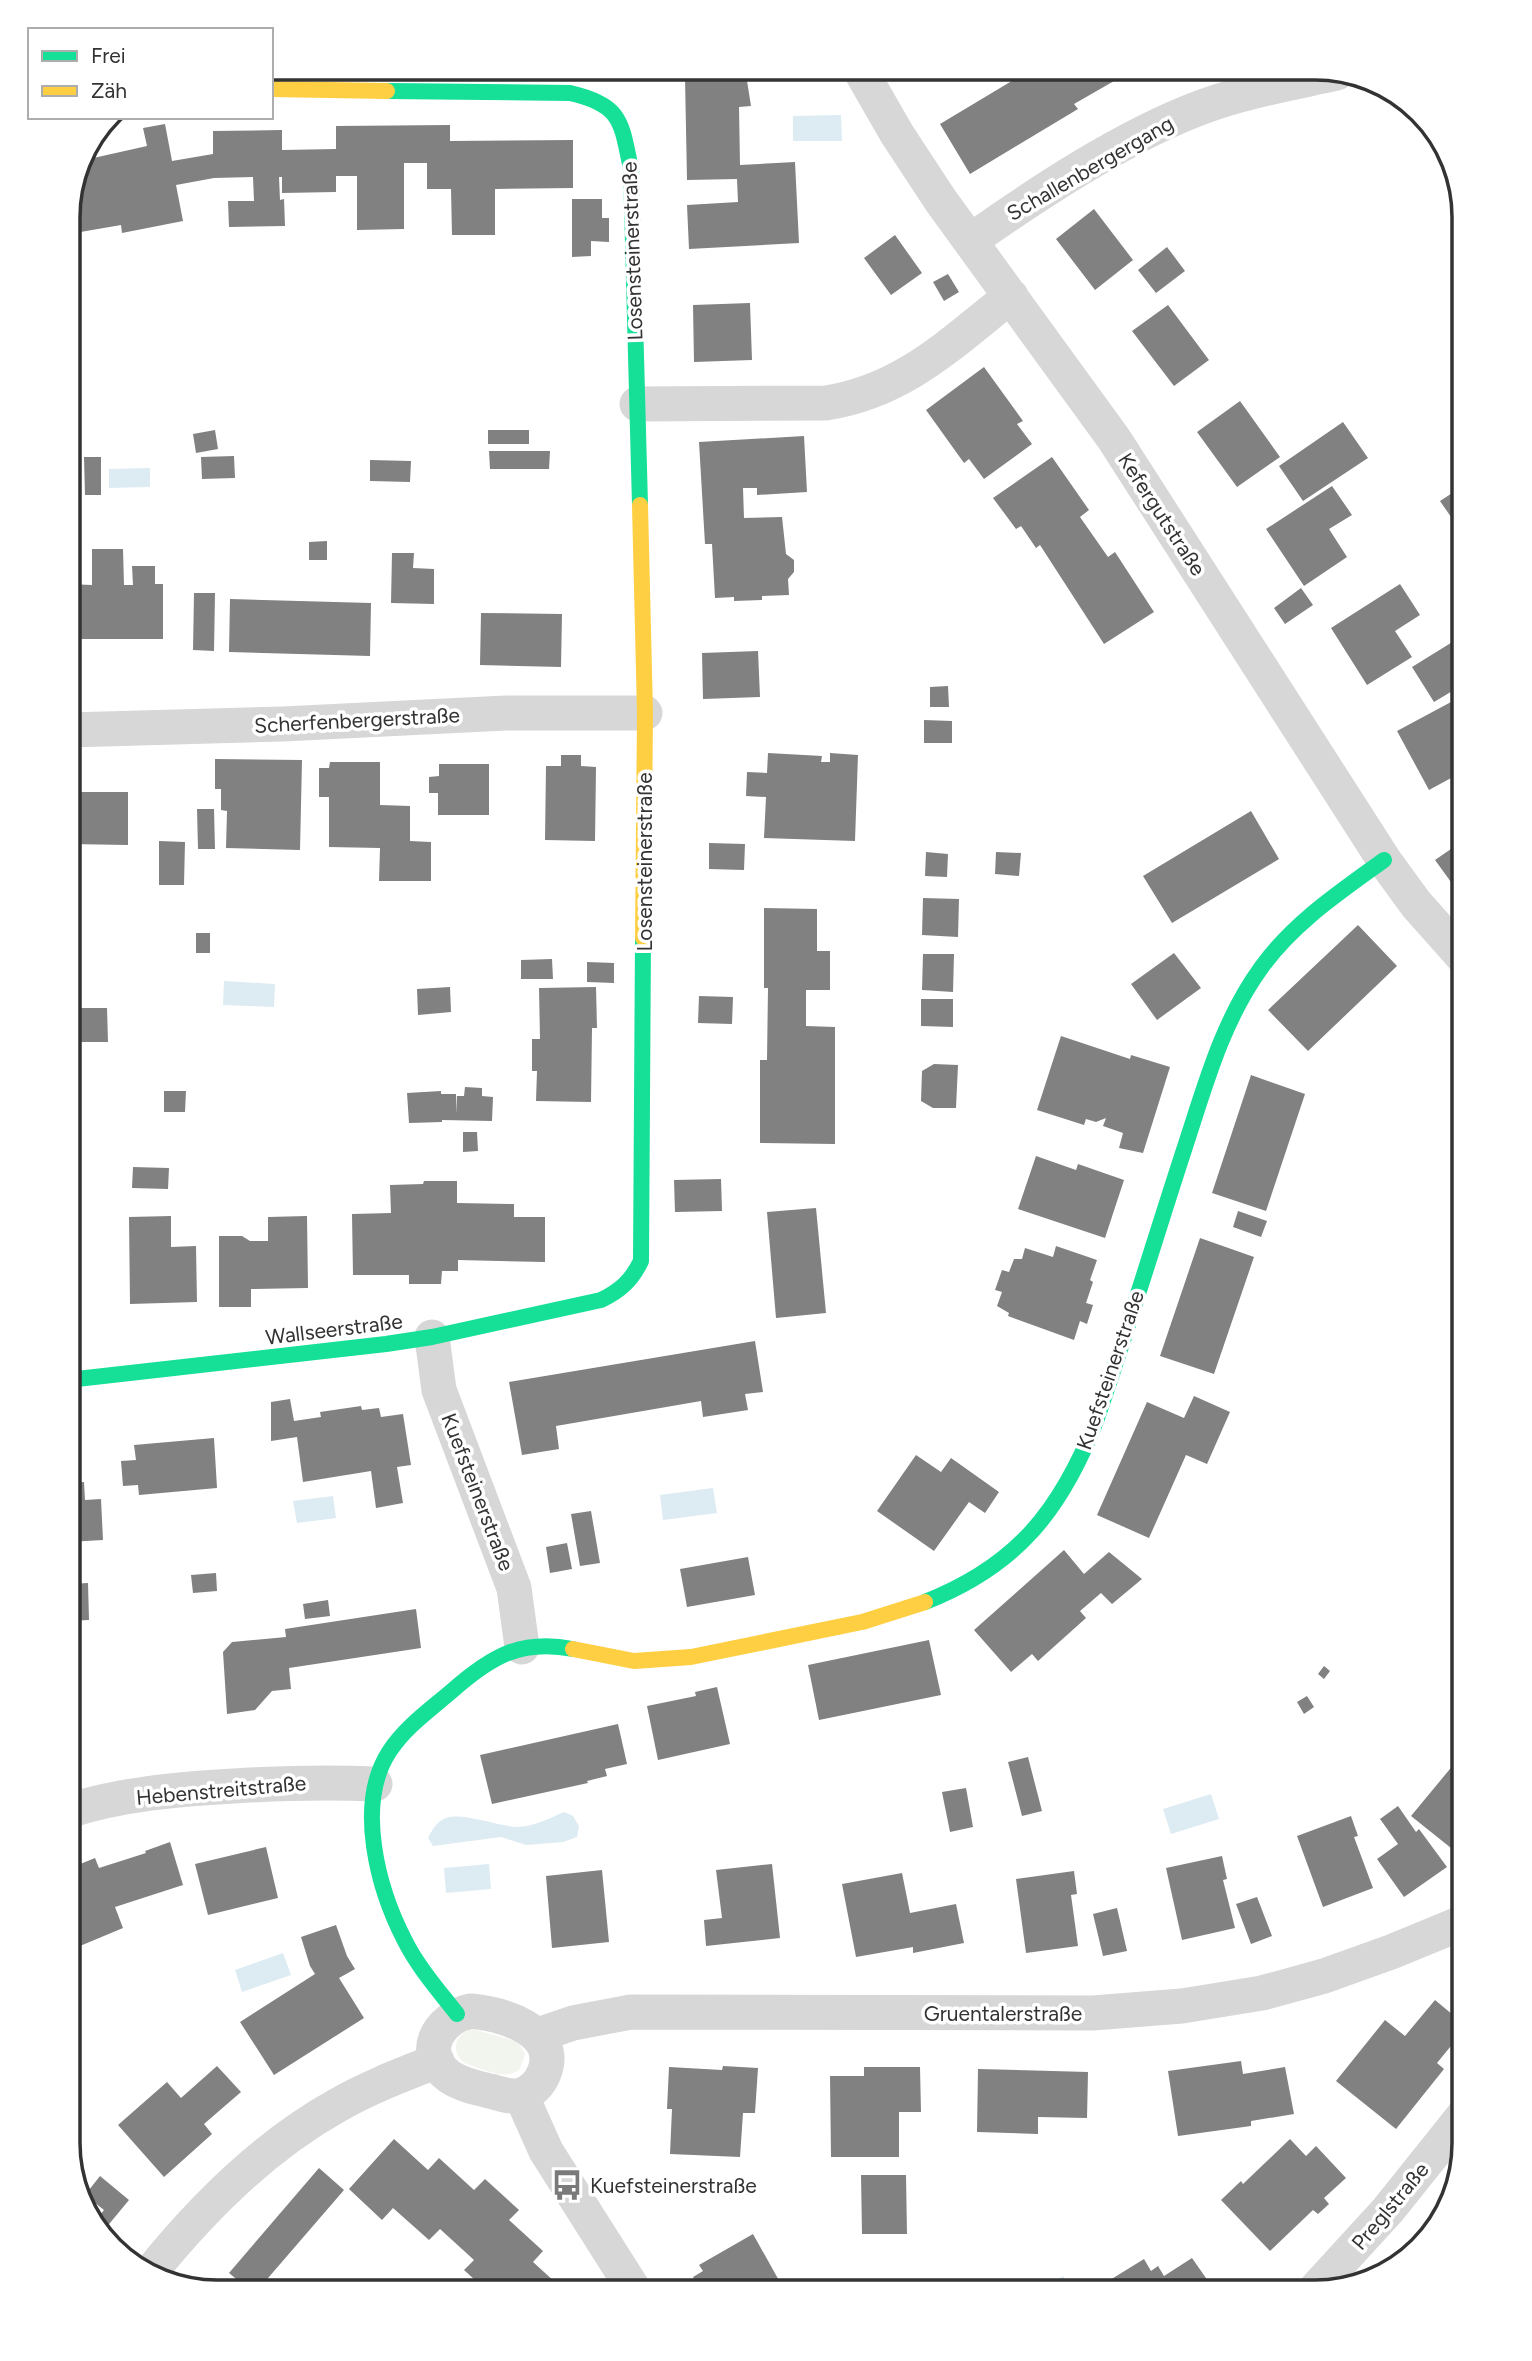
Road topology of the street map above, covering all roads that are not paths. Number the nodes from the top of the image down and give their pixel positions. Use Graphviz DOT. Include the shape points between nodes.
graph roads {
  1 [pos="866,81"];
  2 [pos="1302,81"];
  3 [pos="273,89"];
  4 [pos="970,241"];
  5 [pos="1011,296"];
  6 [pos="637,404"];
  7 [pos="645,713"];
  8 [pos="81,730"];
  9 [pos="1384,860"];
  10 [pos="1452,944"];
  11 [pos="601,1300"];
  12 [pos="432,1337"];
  13 [pos="80,1379"];
  14 [pos="522,1647"];
  15 [pos="375,1784"];
  16 [pos="80,1808"];
  17 [pos="1452,1928"];
  18 [pos="457,2014"];
  19 [pos="538,2035"];
  20 [pos="437,2061"];
  21 [pos="521,2095"];
  22 [pos="1452,2130"];
  23 [pos="156,2266"];
  24 [pos="1324,2279"];
  25 [pos="628,2280"];
  1 -- 4 [label="street, Kefergutstraße"];
  2 -- 4 [label="street, Schallenbergergang" via="1227,98 1171,119 1078,171"];
  3 -- 6 [label="street, Losensteinerstraße" via="570,93 590,97 606,107 619,121 631,169"];
  4 -- 5 [label="street, Kefergutstraße"];
  5 -- 6 [label="street" via="906,377 853,399"];
  5 -- 9 [label="street, Kefergutstraße" via="1114,439"];
  6 -- 7 [label="street, Losensteinerstraße"];
  7 -- 8 [label="street, Scherfenbergerstraße" via="506,713"];
  7 -- 11 [label="street, Losensteinerstraße" via="641,1261 633,1279"];
  9 -- 10 [label="street, Kefergutstraße"];
  9 -- 14 [label="street, Kuefsteinerstraße" via="1310,913 1283,939 1240,1000 1214,1059 1092,1433 1054,1505 1032,1533 969,1580 914,1607 874,1619 690,1659 626,1661 560,1647"];
  11 -- 12 [label="street, Wallseerstraße"];
  12 -- 13 [label="street, Wallseerstraße"];
  12 -- 14 [label="street, Kuefsteinerstraße" via="439,1390 514,1588"];
  14 -- 15 [label="street, Kuefsteinerstraße" via="476,1672 410,1728 384,1760"];
  15 -- 16 [label="street, Hebenstreitstraße" via="192,1788"];
  15 -- 18 [label="street, Kuefsteinerstraße" via="372,1835 388,1898 405,1941"];
  17 -- 19 [label="street, Gruentalerstraße" via="1324,1976 1262,1993 1182,2006 1093,2013 631,2012"];
  18 -- 19 [label="street" via="482,2012"];
  18 -- 20 [label="street" via="439,2030"];
  19 -- 21 [label="street" via="547,2065 536,2086"];
  20 -- 21 [label="street" via="449,2077 461,2083 506,2096"];
  20 -- 23 [label="street" via="338,2104 294,2133 217,2197"];
  21 -- 25 [label="street" via="546,2151"];
  22 -- 24 [label="street, Preglstraße" via="1388,2210"];
}
